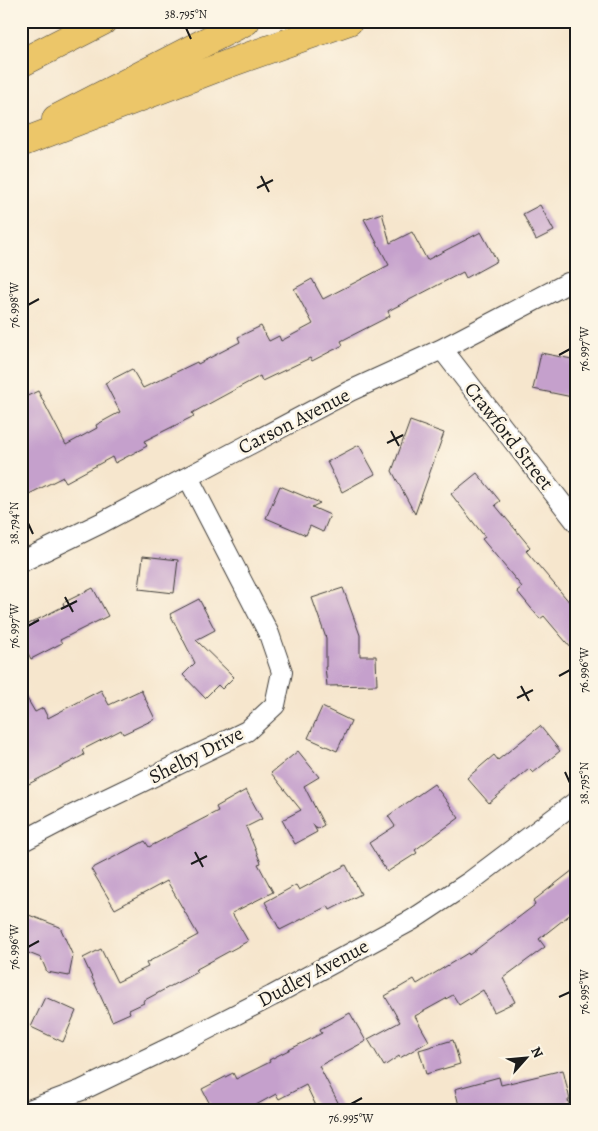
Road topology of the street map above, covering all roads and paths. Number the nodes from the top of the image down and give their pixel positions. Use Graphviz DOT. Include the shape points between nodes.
graph roads {
  1 [pos="103,21"];
  2 [pos="246,21"];
  3 [pos="349,21"];
  4 [pos="21,63"];
  5 [pos="21,137"];
  6 [pos="21,143"];
  7 [pos="568,283"];
  8 [pos="442,349"];
  9 [pos="188,477"];
  10 [pos="577,523"];
  11 [pos="21,562"];
  12 [pos="577,801"];
  13 [pos="21,842"];
  14 [pos="29,1110"];
  1 -- 4 [label="highway"];
  2 -- 5 [label="highway"];
  3 -- 6 [label="highway"];
  7 -- 8 [label="street, Carson Avenue"];
  8 -- 9 [label="street, Carson Avenue" via="350,391"];
  8 -- 10 [label="street, Crawford Street"];
  9 -- 11 [label="street, Carson Avenue"];
  9 -- 13 [label="street, Shelby Drive" via="269,634 282,672 275,705 246,731"];
  12 -- 14 [label="street, Dudley Avenue" via="471,881 412,920 181,1043 82,1090"];
}
